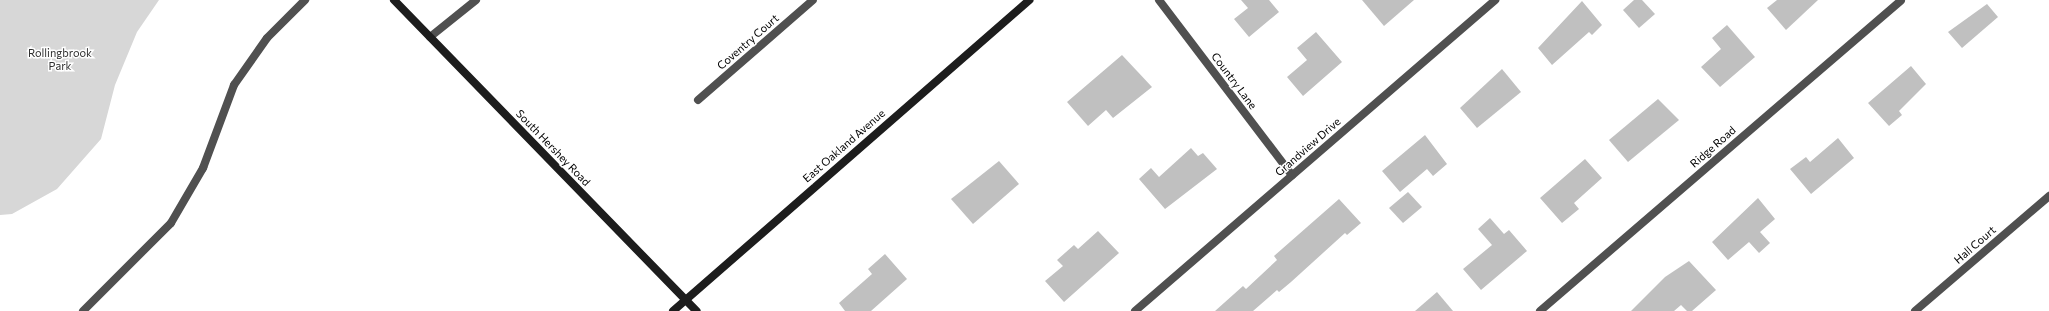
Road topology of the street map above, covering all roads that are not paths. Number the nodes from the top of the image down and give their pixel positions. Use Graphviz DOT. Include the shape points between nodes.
graph roads {
  1 [pos="305,0"];
  2 [pos="394,0"];
  3 [pos="476,0"];
  4 [pos="814,0"];
  5 [pos="1030,0"];
  6 [pos="1159,0"];
  7 [pos="1495,0"];
  8 [pos="1901,0"];
  9 [pos="430,37"];
  10 [pos="698,100"];
  11 [pos="1292,175"];
  12 [pos="2049,196"];
  13 [pos="685,300"];
  14 [pos="83,311"];
  15 [pos="673,311"];
  16 [pos="696,311"];
  17 [pos="1135,311"];
  18 [pos="1540,311"];
  19 [pos="1915,311"];
  1 -- 14 [label="street" via="267,38 234,85 203,168 171,223"];
  2 -- 9 [label="main road, South Hershey Road"];
  3 -- 9 [label="street"];
  4 -- 10 [label="street, Coventry Court"];
  5 -- 13 [label="main road, East Oakland Avenue"];
  6 -- 11 [label="street, Country Lane"];
  7 -- 11 [label="street, Grandview Drive"];
  8 -- 18 [label="street, Ridge Road"];
  9 -- 13 [label="main road, South Hershey Road"];
  11 -- 17 [label="street, Grandview Drive"];
  12 -- 19 [label="street, Hall Court"];
  13 -- 15 [label="main road, East Oakland Avenue"];
  13 -- 16 [label="main road, South Hershey Road"];
}
